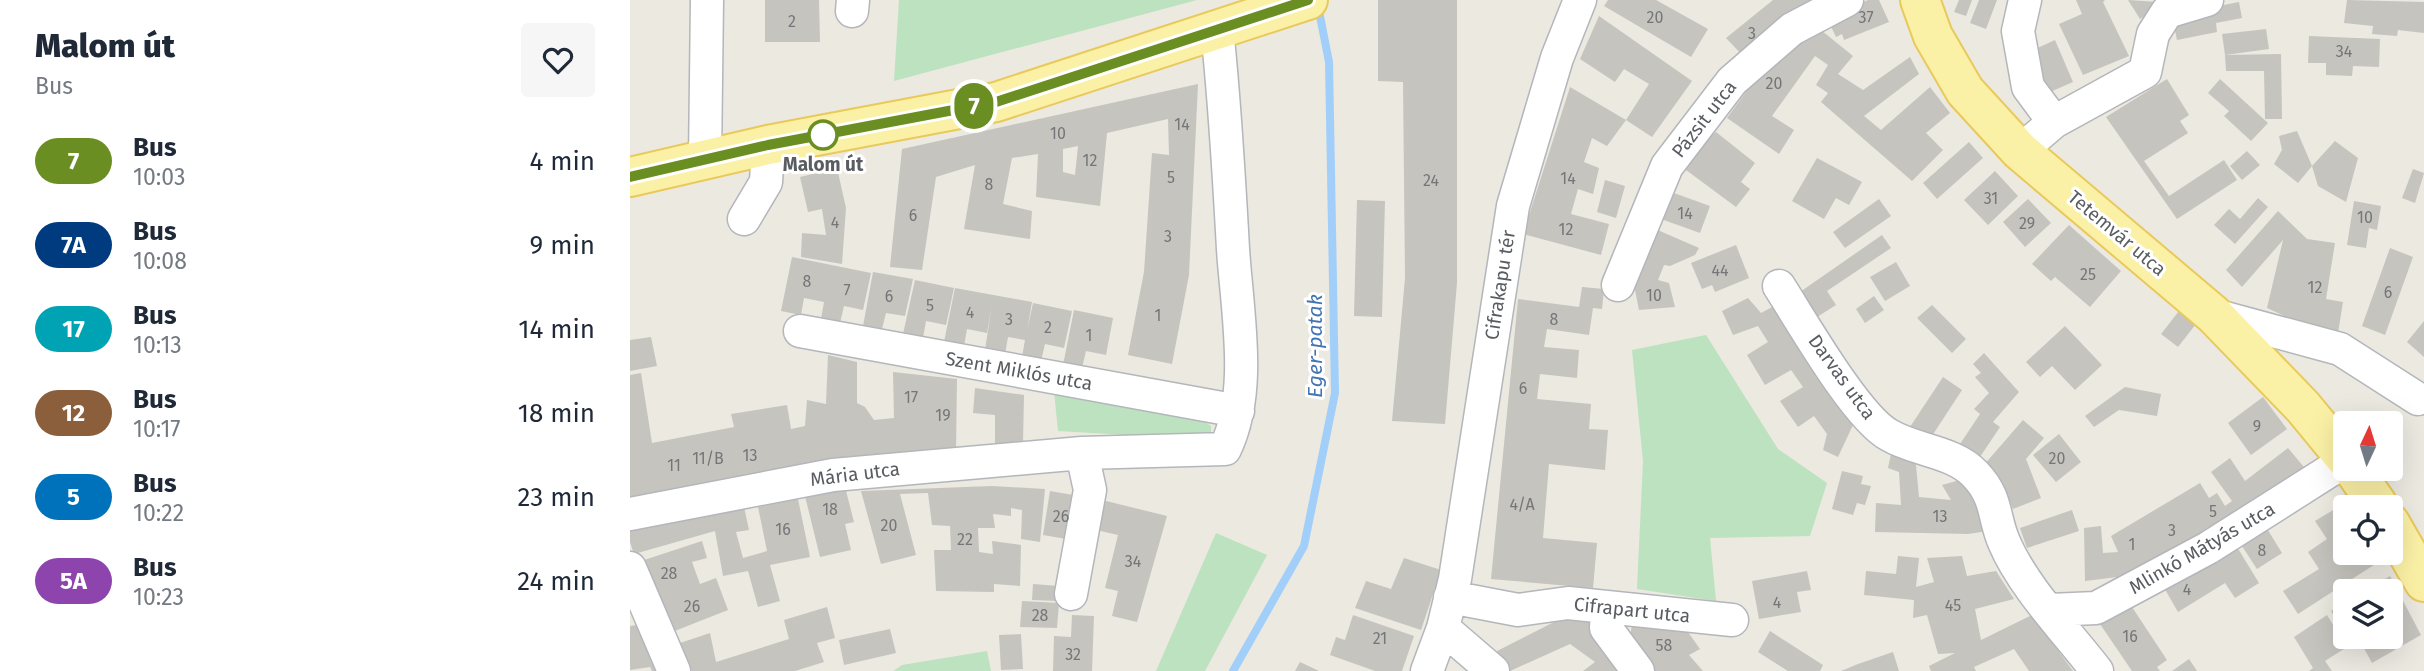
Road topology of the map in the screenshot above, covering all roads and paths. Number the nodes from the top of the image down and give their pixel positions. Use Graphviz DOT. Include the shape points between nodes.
graph roads {
  1 [pos="707,0"];
  2 [pos="1580,0"];
  3 [pos="1847,0"];
  4 [pos="1920,0"];
  5 [pos="2025,0"];
  6 [pos="2207,0"];
  7 [pos="1299,3"];
  8 [pos="1217,30"];
  9 [pos="2054,122"];
  10 [pos="768,145"];
  11 [pos="2020,151"];
  12 [pos="705,159"];
  13 [pos="630,177"];
  14 [pos="744,219"];
  15 [pos="1618,285"];
  16 [pos="1779,286"];
  17 [pos="2214,315"];
  18 [pos="800,331"];
  19 [pos="2422,402"];
  20 [pos="1238,411"];
  21 [pos="2333,445"];
  22 [pos="1083,453"];
  23 [pos="2333,468"];
  24 [pos="630,514"];
  25 [pos="2403,546"];
  26 [pos="630,568"];
  27 [pos="2424,582"];
  28 [pos="1452,588"];
  29 [pos="1070,594"];
  30 [pos="1607,610"];
  31 [pos="2050,610"];
  32 [pos="1732,620"];
  33 [pos="1443,628"];
  34 [pos="674,671"];
  35 [pos="1427,671"];
  36 [pos="1493,671"];
  37 [pos="1638,671"];
  38 [pos="2097,671"];
  1 -- 12 [label="street"];
  2 -- 28 [label="street, Cifrakapu tér" via="1557,58 1513,206"];
  3 -- 15 [label="street, Pázsit utca" via="1792,29 1732,81 1667,166"];
  4 -- 11 [label="main road, Tetemvár utca" via="1933,36 1965,91"];
  5 -- 9 [label="street" via="2018,32 2028,87"];
  6 -- 9 [label="street" via="2166,12 2154,34 2145,72"];
  7 -- 8 [label="main road"];
  8 -- 10 [label="main road" via="996,102"];
  8 -- 20 [label="street" via="1239,346"];
  9 -- 11 [label="street"];
  10 -- 12 [label="main road"];
  10 -- 14 [label="street" via="766,182"];
  11 -- 17 [label="main road, Tetemvár utca"];
  12 -- 13 [label="main road"];
  16 -- 31 [label="street, Darvas utca" via="1874,424 1889,435 1955,460 1975,474 1996,506 2003,541"];
  17 -- 19 [label="street, Tetemvár utca" via="2340,349"];
  17 -- 21 [label="main road, Tetemvár utca"];
  18 -- 20 [label="street, Szent Miklós utca"];
  20 -- 22 [label="street, Mária utca" via="1225,449"];
  22 -- 24 [label="street, Mária utca" via="833,475"];
  22 -- 29 [label="street" via="1090,490"];
  23 -- 31 [label="street, Mlinkó Mátyás utca" via="2208,548 2096,608"];
  25 -- 27 [label="main road"];
  26 -- 34 [label="street"];
  28 -- 30 [label="street, Cifrapart utca" via="1518,610 1568,603"];
  28 -- 33 [label="street, Cifrakapu tér"];
  30 -- 32 [label="street, Cifrapart utca"];
  30 -- 37 [label="street" via="1606,628"];
  31 -- 38 [label="street, Darvas utca"];
  33 -- 35 [label="street, Cifrakapu tér"];
  33 -- 36 [label="street"];
}
